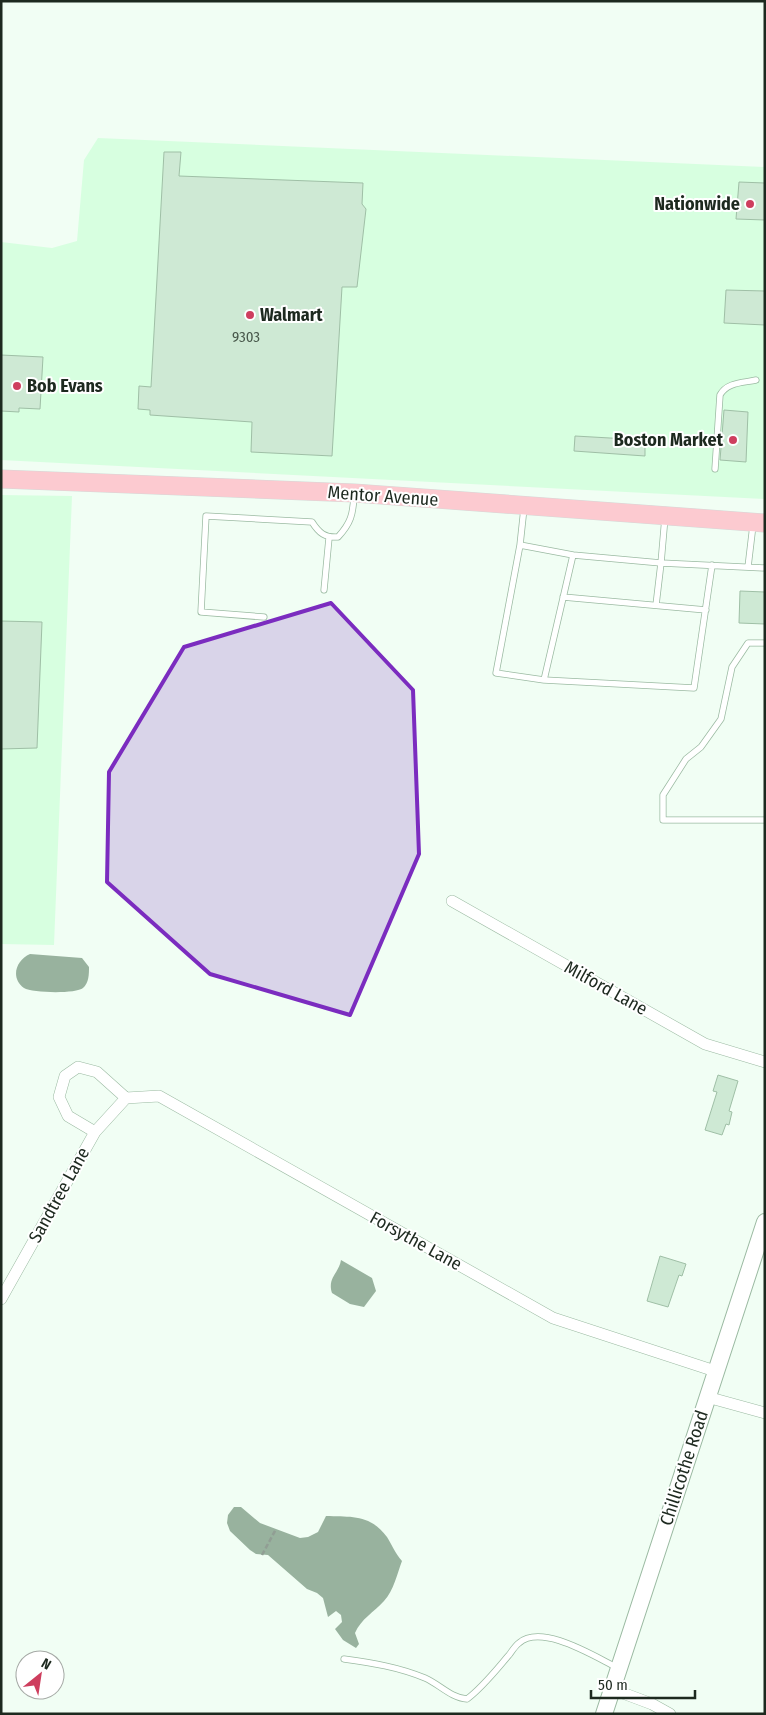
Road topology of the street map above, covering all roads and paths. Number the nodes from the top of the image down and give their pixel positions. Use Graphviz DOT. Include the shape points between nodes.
graph roads {
  1 [pos="756,380"];
  2 [pos="715,469"];
  3 [pos="1,479"];
  4 [pos="354,494"];
  5 [pos="524,506"];
  6 [pos="665,515"];
  7 [pos="759,523"];
  8 [pos="329,538"];
  9 [pos="520,545"];
  10 [pos="573,555"];
  11 [pos="661,563"];
  12 [pos="712,565"];
  13 [pos="748,567"];
  14 [pos="765,568"];
  15 [pos="324,590"];
  16 [pos="563,597"];
  17 [pos="656,606"];
  18 [pos="706,610"];
  19 [pos="264,617"];
  20 [pos="765,643"];
  21 [pos="544,680"];
  22 [pos="765,820"];
  23 [pos="452,901"];
  24 [pos="765,1062"];
  25 [pos="126,1098"];
  26 [pos="95,1132"];
  27 [pos="764,1227"];
  28 [pos="1,1299"];
  29 [pos="715,1371"];
  30 [pos="707,1397"];
  31 [pos="765,1413"];
  32 [pos="276,1529"];
  33 [pos="262,1554"];
  34 [pos="344,1659"];
  35 [pos="619,1668"];
  36 [pos="612,1689"];
  37 [pos="604,1714"];
  38 [pos="670,1714"];
  1 -- 2 [label="lane" via="737,382 720,395"];
  3 -- 4 [label="main road, Mentor Avenue"];
  4 -- 5 [label="main road, Mentor Avenue"];
  4 -- 8 [label="lane" via="349,525 338,537"];
  5 -- 6 [label="main road, Mentor Avenue"];
  5 -- 9 [label="lane"];
  6 -- 7 [label="main road, Mentor Avenue"];
  6 -- 11 [label="lane"];
  7 -- 13 [label="lane"];
  8 -- 15 [label="lane"];
  8 -- 19 [label="lane" via="321,534 312,522 206,516 201,612"];
  9 -- 10 [label="lane"];
  9 -- 21 [label="lane" via="496,673"];
  10 -- 11 [label="lane"];
  10 -- 16 [label="lane"];
  11 -- 12 [label="lane"];
  11 -- 17 [label="lane"];
  12 -- 13 [label="lane"];
  12 -- 18 [label="lane"];
  13 -- 14 [label="lane"];
  16 -- 17 [label="lane"];
  16 -- 21 [label="lane"];
  17 -- 18 [label="lane"];
  18 -- 21 [label="lane" via="694,688"];
  20 -- 22 [label="lane" via="748,642 741,650 732,668 721,720 701,747 686,759 663,795 662,820"];
  23 -- 24 [label="street, Milford Lane" via="705,1044"];
  25 -- 26 [label="street, Sandtree Lane"];
  25 -- 26 [label="street" via="97,1072 78,1068 65,1076 59,1097 68,1116"];
  25 -- 29 [label="street, Forsythe Lane" via="159,1096 553,1318"];
  26 -- 28 [label="street, Sandtree Lane"];
  27 -- 29 [label="street, Chillicothe Road"];
  29 -- 30 [label="street, Chillicothe Road"];
  30 -- 31 [label="street"];
  30 -- 35 [label="street, Chillicothe Road"];
  32 -- 33 [label="path"];
  34 -- 35 [label="lane" via="401,1669 427,1679 460,1699 467,1699 518,1643 528,1637 562,1641"];
  35 -- 36 [label="street, Chillicothe Road"];
  36 -- 37 [label="street, Chillicothe Road"];
  36 -- 38 [label="street"];
}
